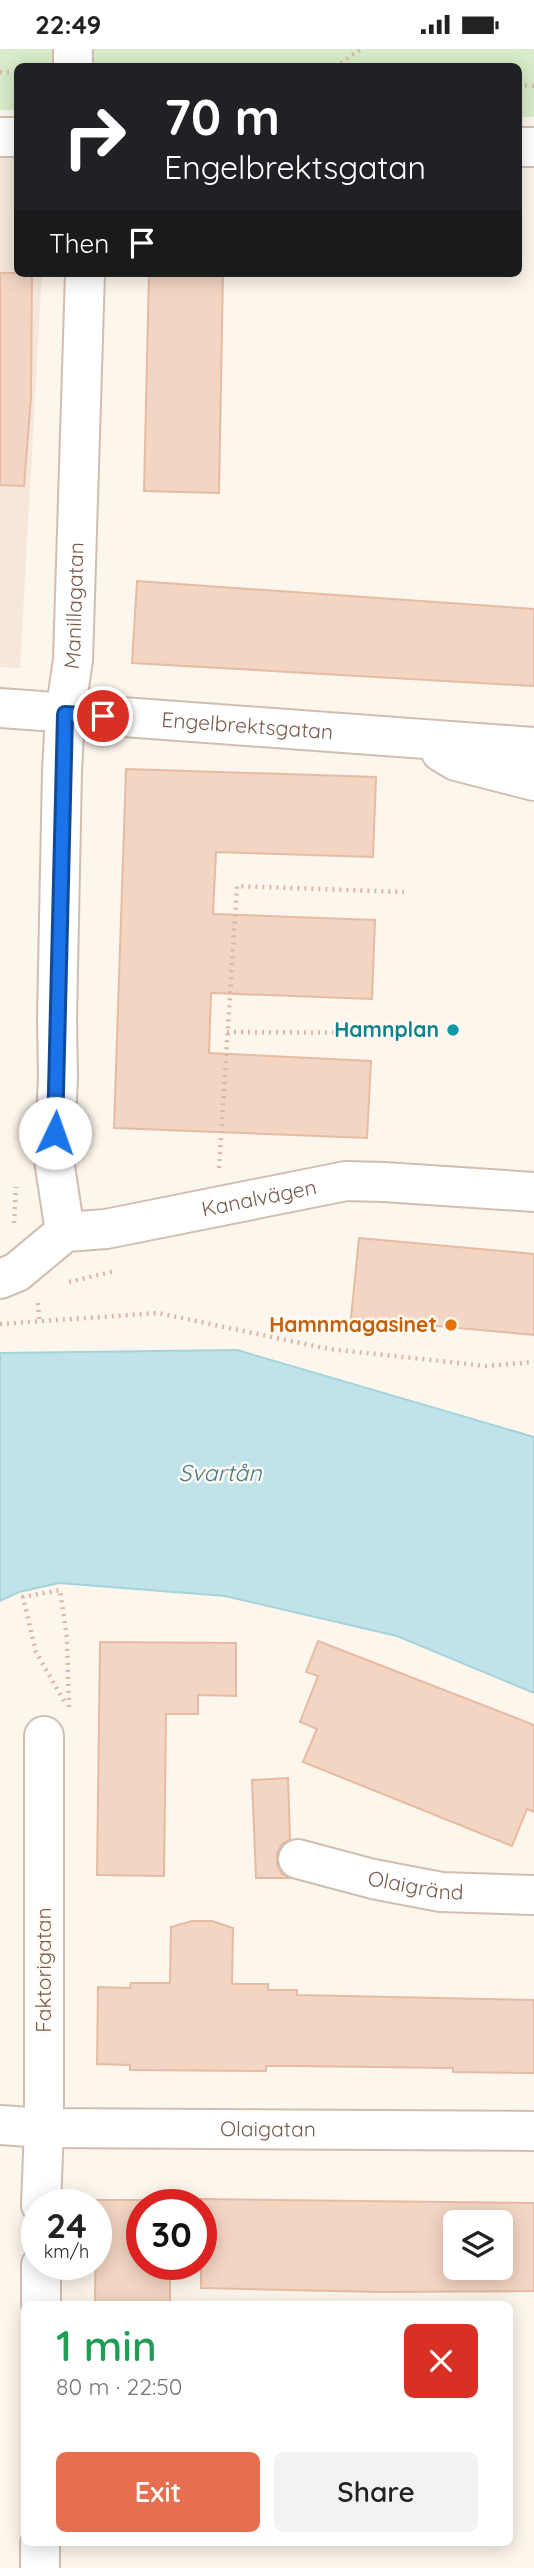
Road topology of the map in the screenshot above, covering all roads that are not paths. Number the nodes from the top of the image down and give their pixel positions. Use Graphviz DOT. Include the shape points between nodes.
graph roads {
  1 [pos="85,277"];
  2 [pos="0,708"];
  3 [pos="65,714"];
  4 [pos="412,736"];
  5 [pos="534,747"];
  6 [pos="534,781"];
  7 [pos="534,1192"];
  8 [pos="65,1232"];
  9 [pos="0,1279"];
  10 [pos="57,1723"];
  11 [pos="298,1859"];
  12 [pos="534,1895"];
  13 [pos="0,2125"];
  14 [pos="44,2128"];
  15 [pos="534,2131"];
  16 [pos="42,2189"];
  17 [pos="41,2280"];
  18 [pos="41,2301"];
  19 [pos="40,2546"];
  20 [pos="40,2568"];
  1 -- 3 [label="street, Manillagatan" via="73,660"];
  2 -- 3 [label="street, Engelbrektsgatan"];
  3 -- 4 [label="street, Engelbrektsgatan"];
  3 -- 8 [label="street, Manillagatan" via="54,1160"];
  4 -- 5 [label="street, Engelbrektsgatan"];
  4 -- 6 [label="street, Engelbrektsgatan" via="456,761"];
  7 -- 8 [label="street, Kanalvägen" via="346,1181 106,1229"];
  8 -- 9 [label="street" via="17,1272"];
  10 -- 14 [label="street, Faktorigatan"];
  11 -- 12 [label="street, Olaigränd" via="441,1892"];
  13 -- 14 [label="street, Olaigatan"];
  14 -- 15 [label="street, Olaigatan"];
  14 -- 16 [label="street, Faktorigatan"];
  17 -- 18 [label="street"];
  19 -- 20 [label="street"];
}
